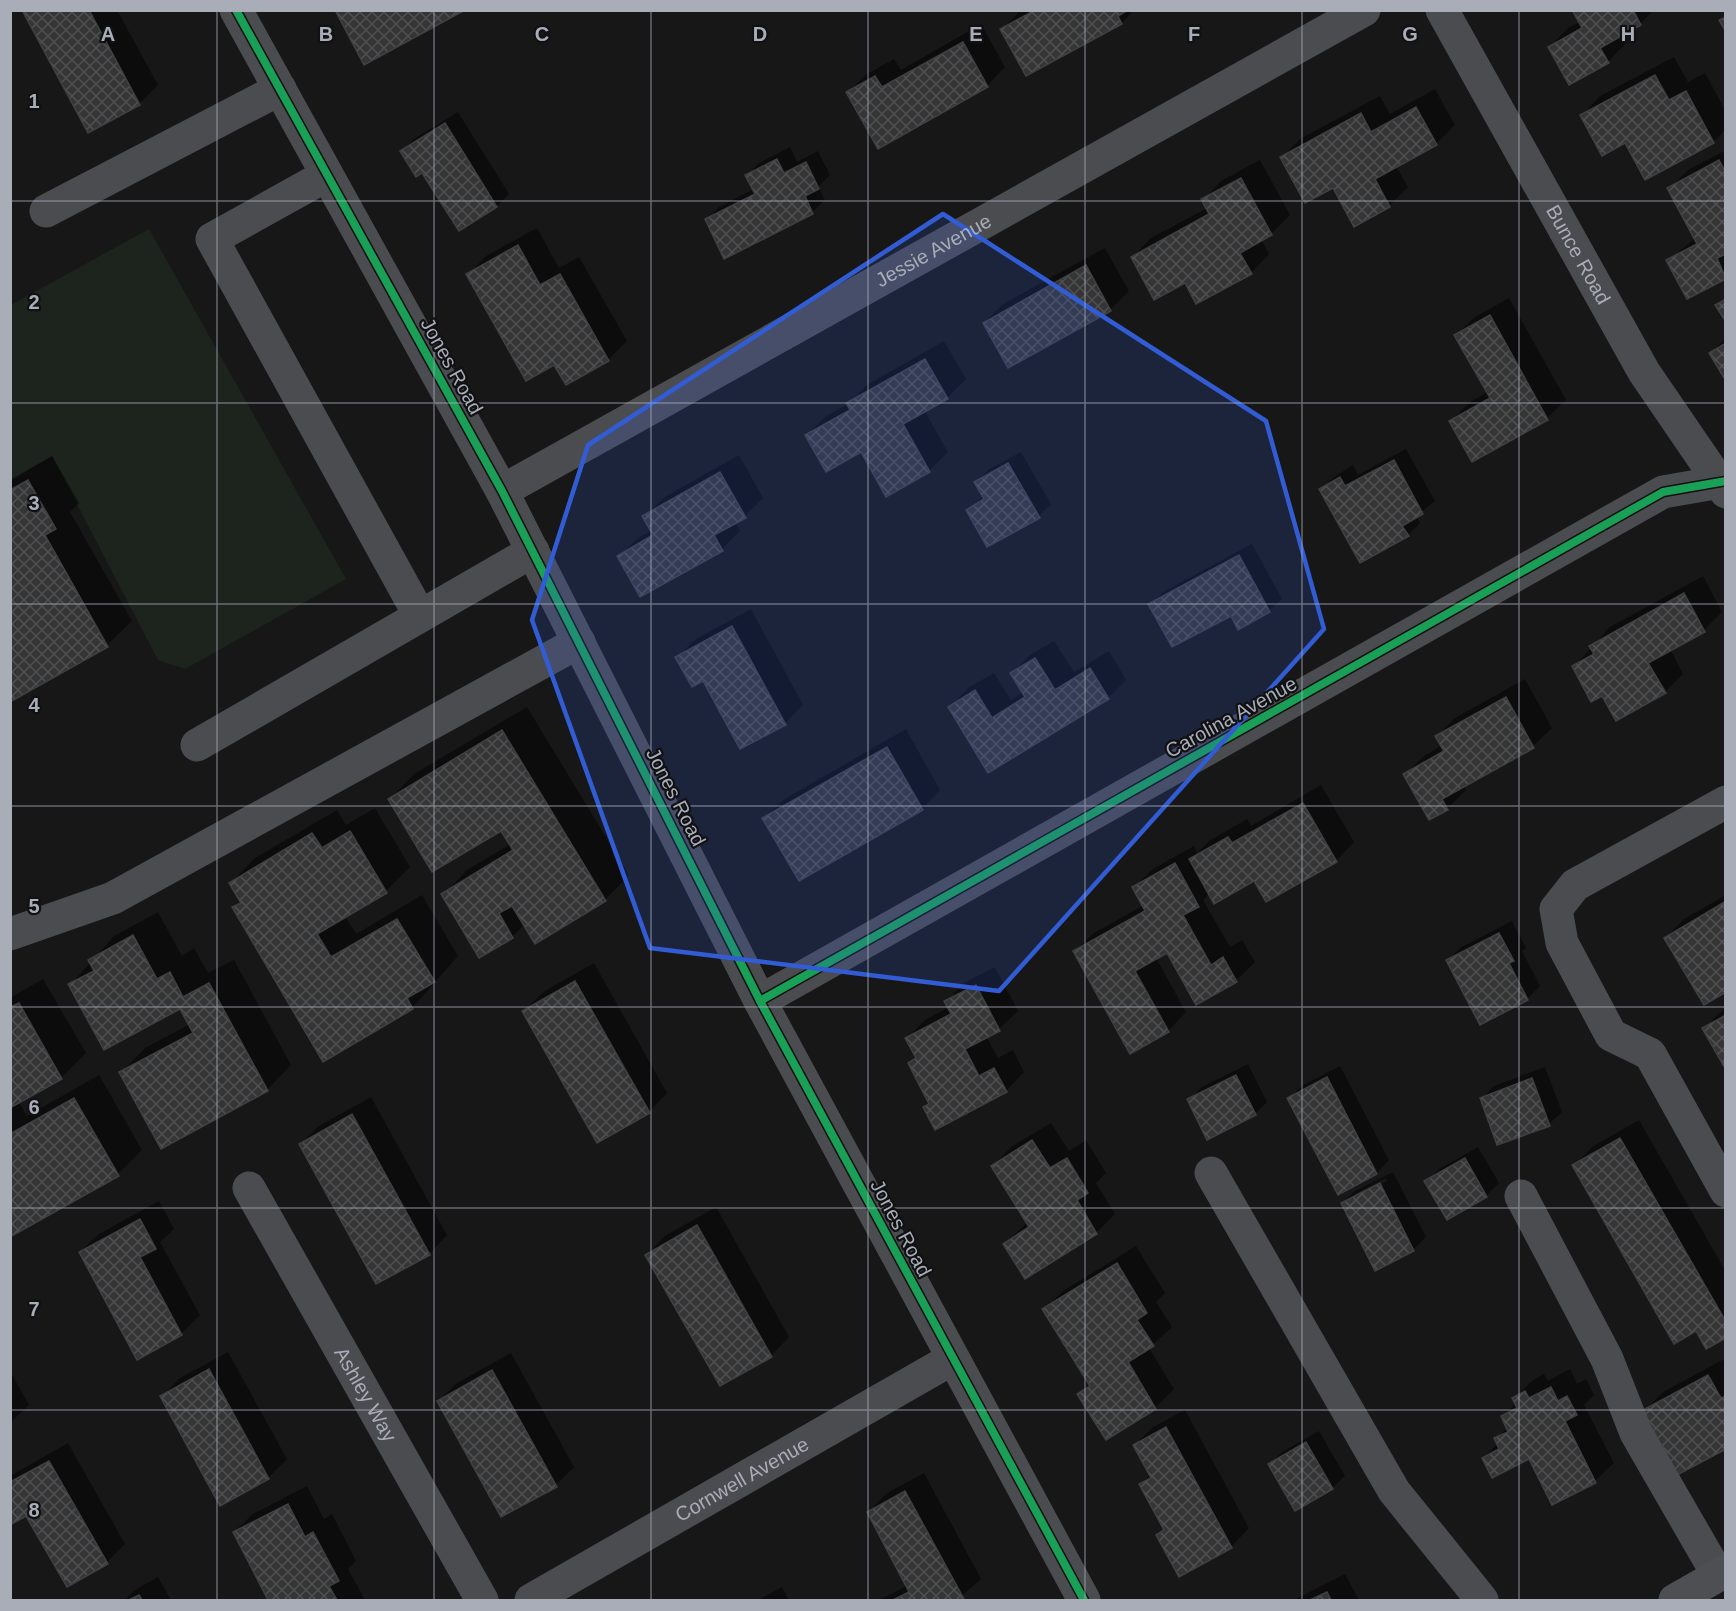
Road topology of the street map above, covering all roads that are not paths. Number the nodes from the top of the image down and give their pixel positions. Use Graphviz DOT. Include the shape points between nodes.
graph roads {
  1 [pos="236,10"];
  2 [pos="1364,10"];
  3 [pos="1442,10"];
  4 [pos="280,89"];
  5 [pos="327,175"];
  6 [pos="46,211"];
  7 [pos="1723,485"];
  8 [pos="502,491"];
  9 [pos="533,551"];
  10 [pos="420,616"];
  11 [pos="579,642"];
  12 [pos="197,745"];
  13 [pos="1725,802"];
  14 [pos="10,934"];
  15 [pos="760,1001"];
  16 [pos="1211,1173"];
  17 [pos="249,1188"];
  18 [pos="1725,1191"];
  19 [pos="1521,1196"];
  20 [pos="952,1359"];
  21 [pos="1722,1573"];
  22 [pos="482,1600"];
  23 [pos="531,1600"];
  24 [pos="1084,1600"];
  25 [pos="1482,1600"];
  26 [pos="1674,1600"];
  1 -- 4 [label="street, Jones Road"];
  2 -- 8 [label="street, Jessie Avenue"];
  3 -- 7 [label="street, Bunce Road" via="1644,372"];
  4 -- 5 [label="street, Jones Road"];
  4 -- 6 [label="street"];
  5 -- 8 [label="street, Jones Road"];
  5 -- 10 [label="street" via="212,239"];
  7 -- 15 [label="street, Carolina Avenue" via="1663,492"];
  8 -- 9 [label="street, Jones Road"];
  9 -- 10 [label="street"];
  9 -- 11 [label="street, Jones Road"];
  10 -- 12 [label="street"];
  11 -- 14 [label="street" via="113,898"];
  11 -- 15 [label="street, Jones Road"];
  13 -- 18 [label="street" via="1575,885 1556,909 1562,943 1611,1035 1650,1054"];
  15 -- 20 [label="street, Jones Road"];
  16 -- 25 [label="street" via="1394,1491"];
  17 -- 22 [label="street, Ashley Way"];
  19 -- 21 [label="street" via="1607,1359 1636,1433"];
  20 -- 23 [label="street, Cornwell Avenue"];
  20 -- 24 [label="street, Jones Road"];
  21 -- 26 [label="main road"];
}
